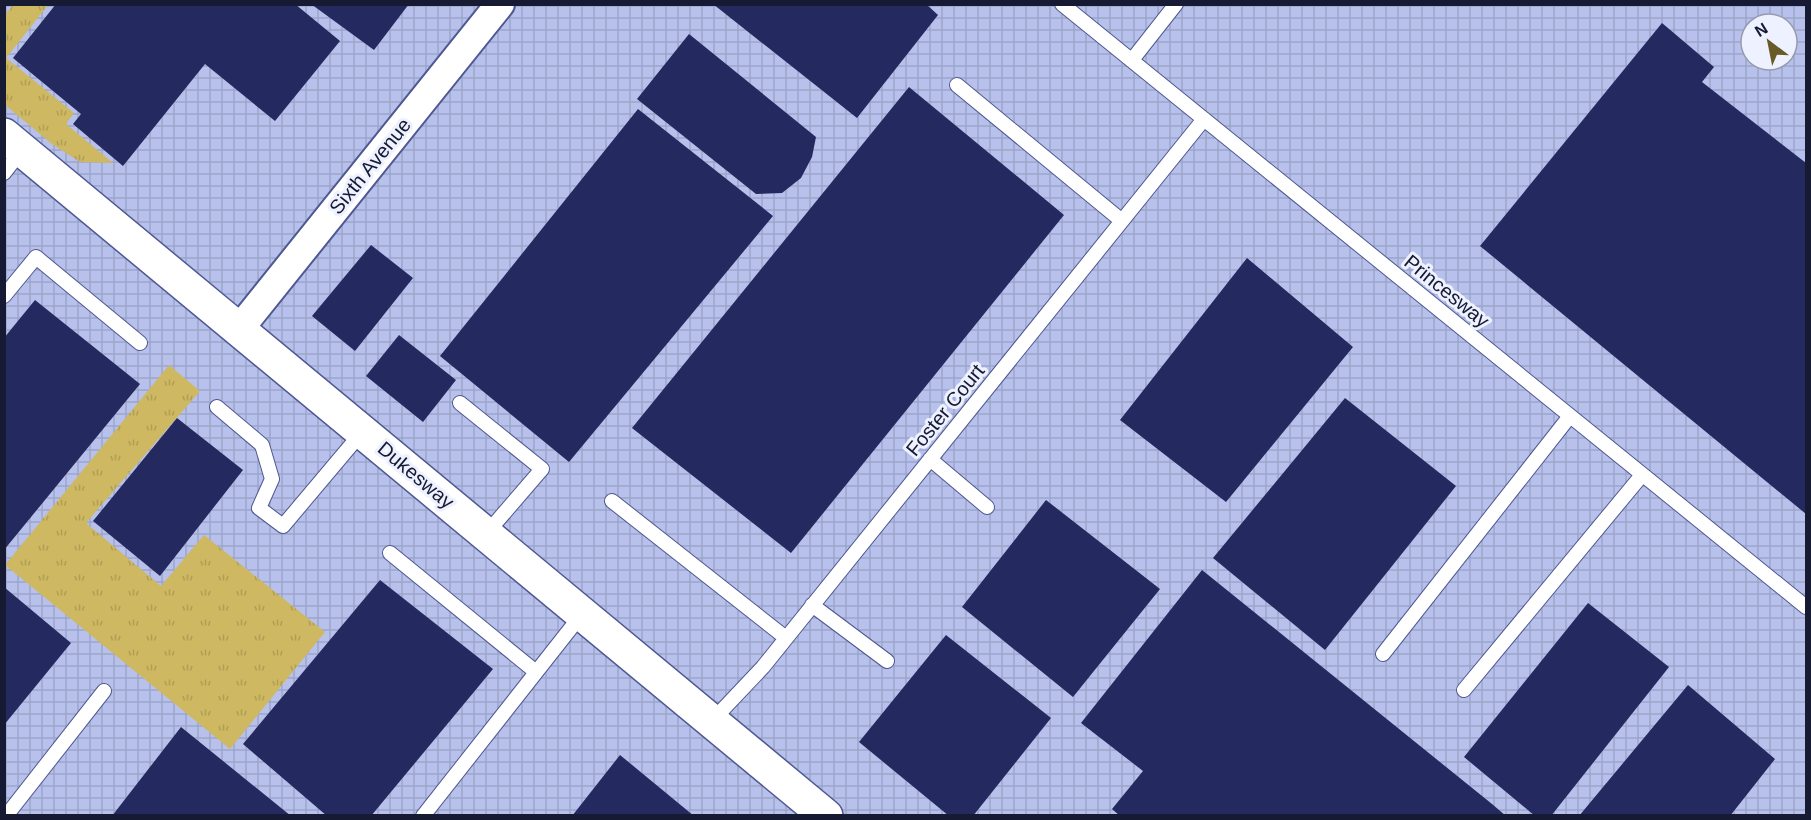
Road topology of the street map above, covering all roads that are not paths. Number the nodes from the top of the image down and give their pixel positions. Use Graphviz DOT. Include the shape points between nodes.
graph roads {
  1 [pos="500,4"];
  2 [pos="1062,4"];
  3 [pos="1176,4"];
  4 [pos="1132,60"];
  5 [pos="957,85"];
  6 [pos="1204,119"];
  7 [pos="10,152"];
  8 [pos="1122,221"];
  9 [pos="4,296"];
  10 [pos="240,328"];
  11 [pos="140,343"];
  12 [pos="460,403"];
  13 [pos="217,406"];
  14 [pos="1570,416"];
  15 [pos="363,431"];
  16 [pos="930,459"];
  17 [pos="1642,475"];
  18 [pos="612,501"];
  19 [pos="987,507"];
  20 [pos="486,534"];
  21 [pos="390,553"];
  22 [pos="1805,604"];
  23 [pos="812,605"];
  24 [pos="582,614"];
  25 [pos="786,638"];
  26 [pos="1383,654"];
  27 [pos="887,661"];
  28 [pos="536,672"];
  29 [pos="1464,690"];
  30 [pos="104,691"];
  31 [pos="711,722"];
  32 [pos="9,815"];
  33 [pos="423,816"];
  34 [pos="826,816"];
  1 -- 10 [label="street, Sixth Avenue"];
  2 -- 4 [label="lane, Princesway"];
  3 -- 4 [label="lane"];
  4 -- 6 [label="lane, Princesway"];
  5 -- 8 [label="lane"];
  6 -- 8 [label="lane, Foster Court"];
  6 -- 14 [label="lane, Princesway"];
  7 -- 10 [label="street, Dukesway"];
  8 -- 16 [label="lane, Foster Court"];
  9 -- 11 [label="lane" via="36,257"];
  10 -- 15 [label="street, Dukesway"];
  12 -- 20 [label="lane" via="542,469"];
  13 -- 15 [label="lane" via="262,445 272,479 259,508 283,526"];
  14 -- 17 [label="lane, Princesway"];
  14 -- 26 [label="lane"];
  15 -- 20 [label="street, Dukesway"];
  16 -- 19 [label="lane"];
  16 -- 23 [label="lane, Foster Court"];
  17 -- 22 [label="lane, Princesway"];
  17 -- 29 [label="lane"];
  18 -- 25 [label="lane"];
  20 -- 24 [label="street, Dukesway"];
  21 -- 28 [label="lane"];
  23 -- 25 [label="lane, Foster Court"];
  23 -- 27 [label="lane"];
  24 -- 28 [label="lane"];
  24 -- 31 [label="street, Dukesway"];
  25 -- 31 [label="lane, Foster Court"];
  28 -- 33 [label="lane"];
  30 -- 32 [label="lane"];
  31 -- 34 [label="street, Dukesway"];
}
